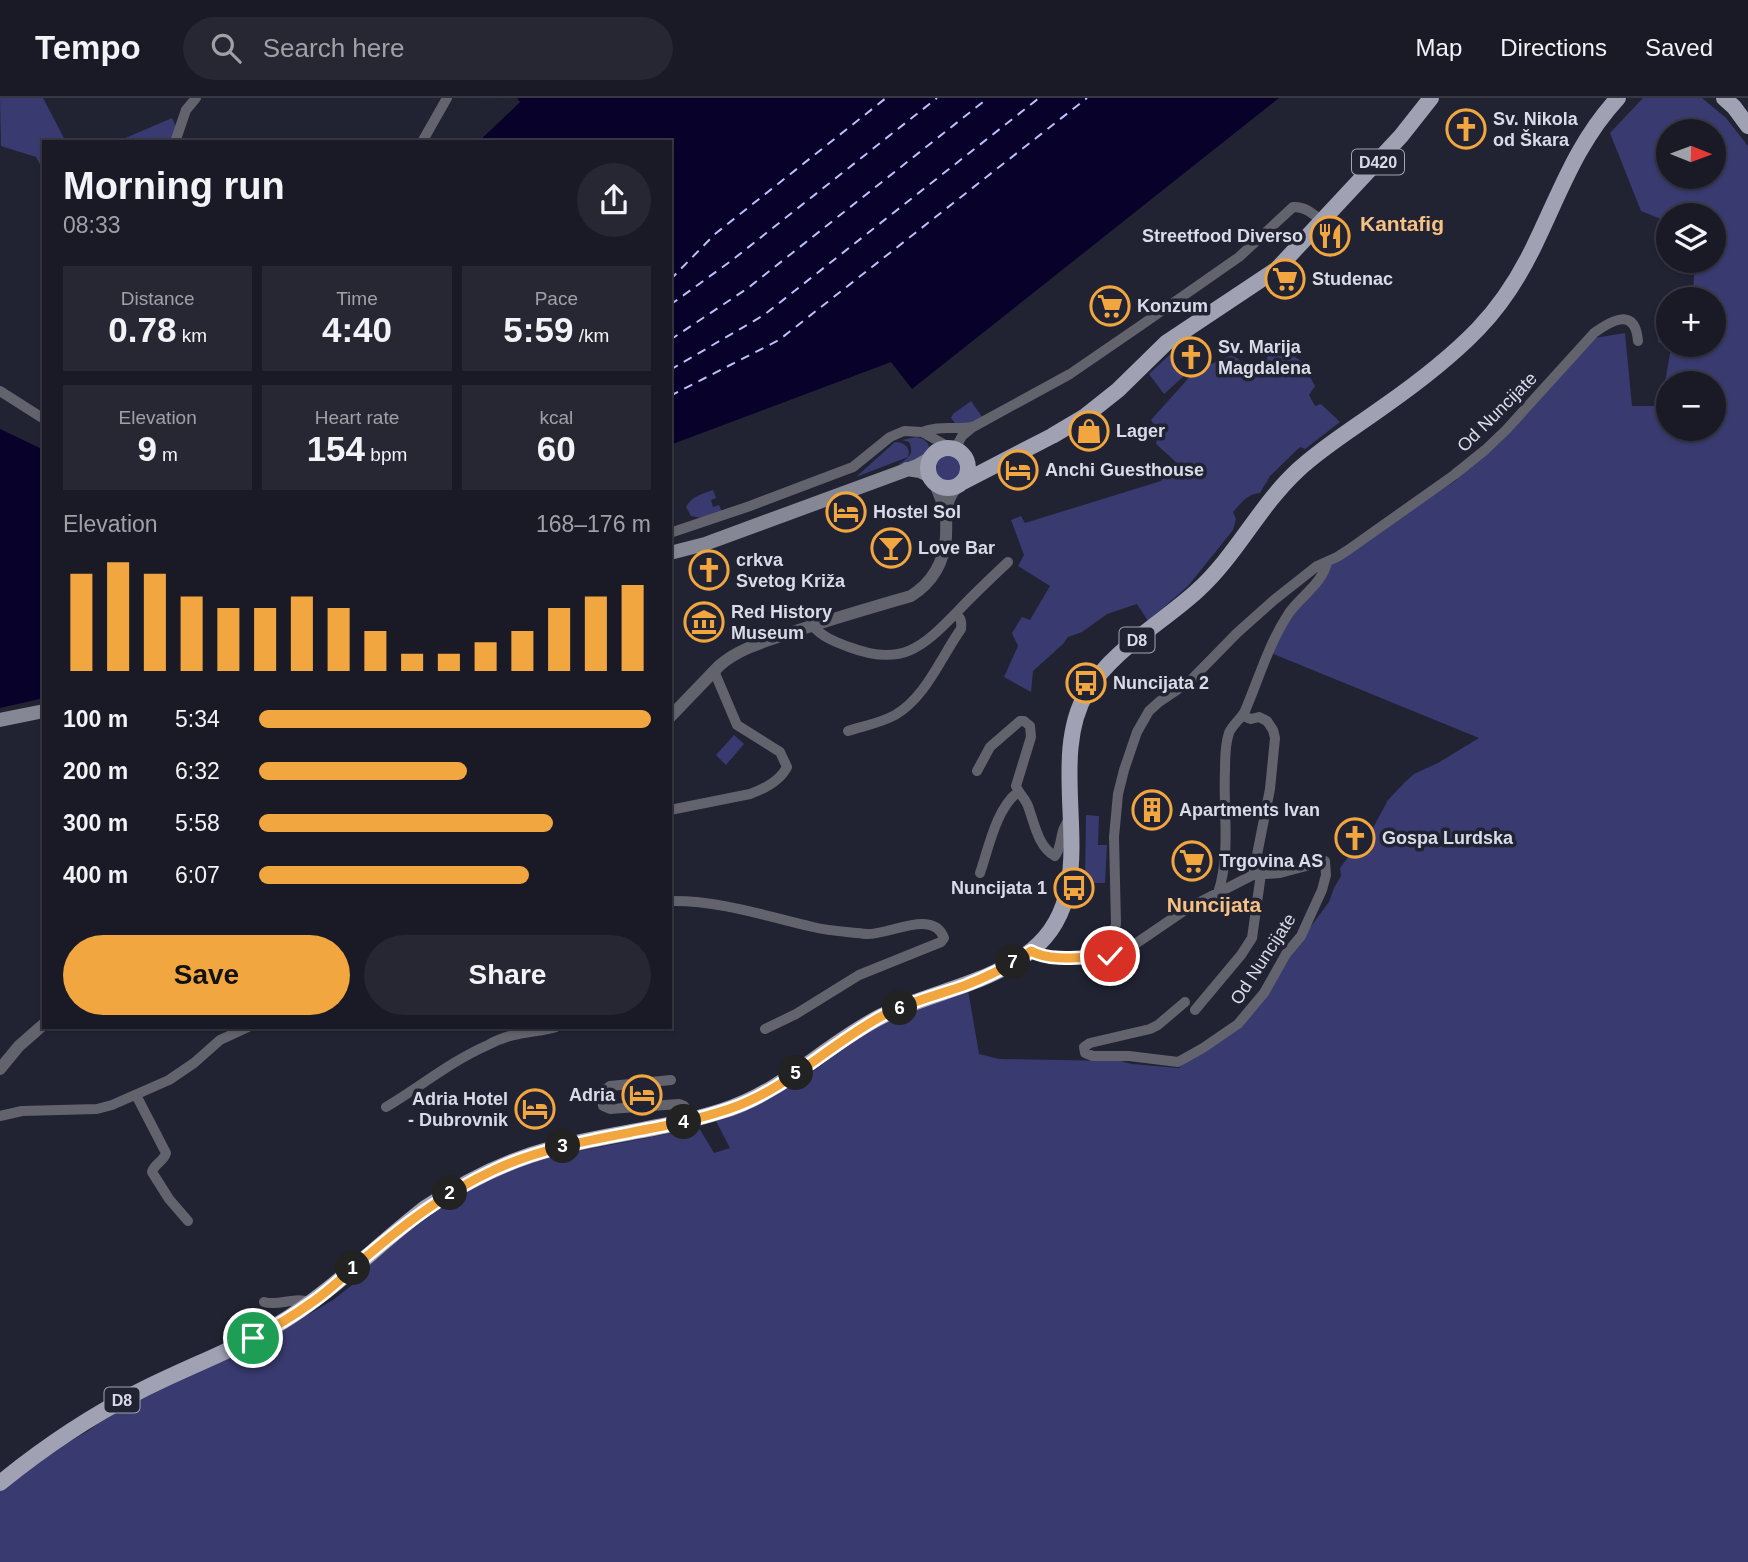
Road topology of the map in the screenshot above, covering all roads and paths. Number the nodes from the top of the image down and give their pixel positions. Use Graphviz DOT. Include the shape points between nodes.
graph roads {
  1 [pos="196,98"];
  2 [pos="447,98"];
  3 [pos="1431,98"];
  4 [pos="1618,98"];
  5 [pos="1724,98"];
  6 [pos="1748,126"];
  7 [pos="176,140"];
  8 [pos="423,140"];
  9 [pos="1322,221"];
  10 [pos="1638,341"];
  11 [pos="0,391"];
  12 [pos="42,418"];
  13 [pos="973,427"];
  14 [pos="926,434"];
  15 [pos="957,452"];
  16 [pos="932,456"];
  17 [pos="1002,463"];
  18 [pos="907,470"];
  19 [pos="932,480"];
  20 [pos="961,484"];
  21 [pos="946,512"];
  22 [pos="672,532"];
  23 [pos="705,544"];
  24 [pos="672,552"];
  25 [pos="672,561"];
  26 [pos="1008,562"];
  27 [pos="1327,562"];
  28 [pos="955,614"];
  29 [pos="813,626"];
  30 [pos="714,671"];
  31 [pos="42,711"];
  32 [pos="672,716"];
  33 [pos="1243,716"];
  34 [pos="0,720"];
  35 [pos="848,731"];
  36 [pos="977,771"];
  37 [pos="1018,792"];
  38 [pos="672,810"];
  39 [pos="1071,817"];
  40 [pos="980,873"];
  41 [pos="1257,875"];
  42 [pos="1218,893"];
  43 [pos="672,901"];
  44 [pos="1031,951"];
  45 [pos="1101,956"];
  46 [pos="1185,1002"];
  47 [pos="1195,1010"];
  48 [pos="42,1026"];
  49 [pos="244,1029"];
  50 [pos="545,1029"];
  51 [pos="765,1029"];
  52 [pos="0,1069"];
  53 [pos="671,1080"];
  54 [pos="136,1095"];
  55 [pos="386,1107"];
  56 [pos="0,1116"];
  57 [pos="693,1120"];
  58 [pos="188,1221"];
  59 [pos="264,1301"];
  60 [pos="311,1303"];
  61 [pos="0,1483"];
  1 -- 7 [label="street" via="186,110"];
  2 -- 8 [label="street"];
  3 -- 9 [label="main road, D420"];
  4 -- 39 [label="main road, D8" via="1578,153 1525,265 1479,328 1438,367 1300,468 1202,587 1098,676 1074,724 1069,762"];
  5 -- 6 [label="main road"];
  9 -- 13 [label="street" via="1299,206 1293,207 1239,257 1129,334 1070,374"];
  9 -- 17 [label="main road, D420" via="1277,269 1166,343 1084,417"];
  10 -- 27 [label="street, Od Nuncijate" via="1630,322 1608,322 1485,450"];
  11 -- 12 [label="street"];
  13 -- 14 [label="street" via="935,428"];
  13 -- 15 [label="street" via="962,436"];
  14 -- 15 [label="street"];
  14 -- 16 [label="street" via="933,442"];
  14 -- 22 [label="street" via="897,433 853,467"];
  15 -- 16 [label="main road" via="943,448"];
  15 -- 17 [label="main road" via="977,464"];
  15 -- 20 [label="main road" via="968,471"];
  16 -- 18 [label="main road"];
  16 -- 19 [label="main road" via="928,464"];
  17 -- 20 [label="main road, D420"];
  18 -- 19 [label="main road" via="920,471"];
  18 -- 23 [label="main road"];
  19 -- 20 [label="main road" via="946,488"];
  19 -- 21 [label="street"];
  20 -- 21 [label="street" via="949,497"];
  21 -- 29 [label="street" via="944,552 921,590"];
  23 -- 24 [label="main road"];
  23 -- 25 [label="main road"];
  26 -- 28 [label="street"];
  27 -- 33 [label="street, Od Nuncijate" via="1321,577 1290,612 1270,645"];
  27 -- 45 [label="street, Od Nuncijate" via="1254,617 1191,681 1159,702 1137,732 1118,794 1116,924"];
  28 -- 29 [label="street" via="916,649 900,654 873,655 835,642"];
  28 -- 35 [label="street" via="961,629 915,699 885,720"];
  29 -- 30 [label="street" via="739,652"];
  30 -- 32 [label="street"];
  30 -- 38 [label="street" via="737,725 780,752 787,767 783,776 759,791"];
  31 -- 34 [label="main road"];
  33 -- 41 [label="street, Od Nuncijate" via="1267,721 1275,738"];
  33 -- 42 [label="street, Od Nuncijate" via="1229,733 1225,754 1226,846"];
  36 -- 37 [label="street" via="990,747 1024,721 1031,737"];
  37 -- 39 [label="street" via="1052,855 1057,855"];
  37 -- 40 [label="street" via="1002,811"];
  39 -- 44 [label="main road, D8" via="1068,889 1050,932"];
  41 -- 42 [label="street, Od Nuncijate"];
  41 -- 46 [label="street, Od Nuncijate" via="1325,861 1322,890 1301,936 1238,1024 1178,1062 1085,1053 1090,1042 1158,1025"];
  41 -- 47 [label="street, Od Nuncijate" via="1252,938"];
  42 -- 45 [label="street, Od Nuncijate" via="1119,955"];
  43 -- 51 [label="street" via="873,934 932,925 944,938 859,975"];
  44 -- 45 [label="street, Od Nuncijate" via="1044,956"];
  44 -- 57 [label="main road, D8" via="990,975 885,1014 770,1090"];
  48 -- 52 [label="street"];
  49 -- 54 [label="street" via="219,1040 169,1080"];
  50 -- 55 [label="street" via="486,1045"];
  53 -- 57 [label="street" via="610,1086 601,1093 603,1106 679,1104"];
  54 -- 56 [label="street" via="97,1109"];
  54 -- 58 [label="street" via="166,1150 152,1172"];
  57 -- 60 [label="main road, D8" via="568,1144 481,1175 413,1218"];
  59 -- 60 [label="street" via="274,1304 300,1299"];
  60 -- 61 [label="main road, D8" via="256,1337 109,1408"];
}
